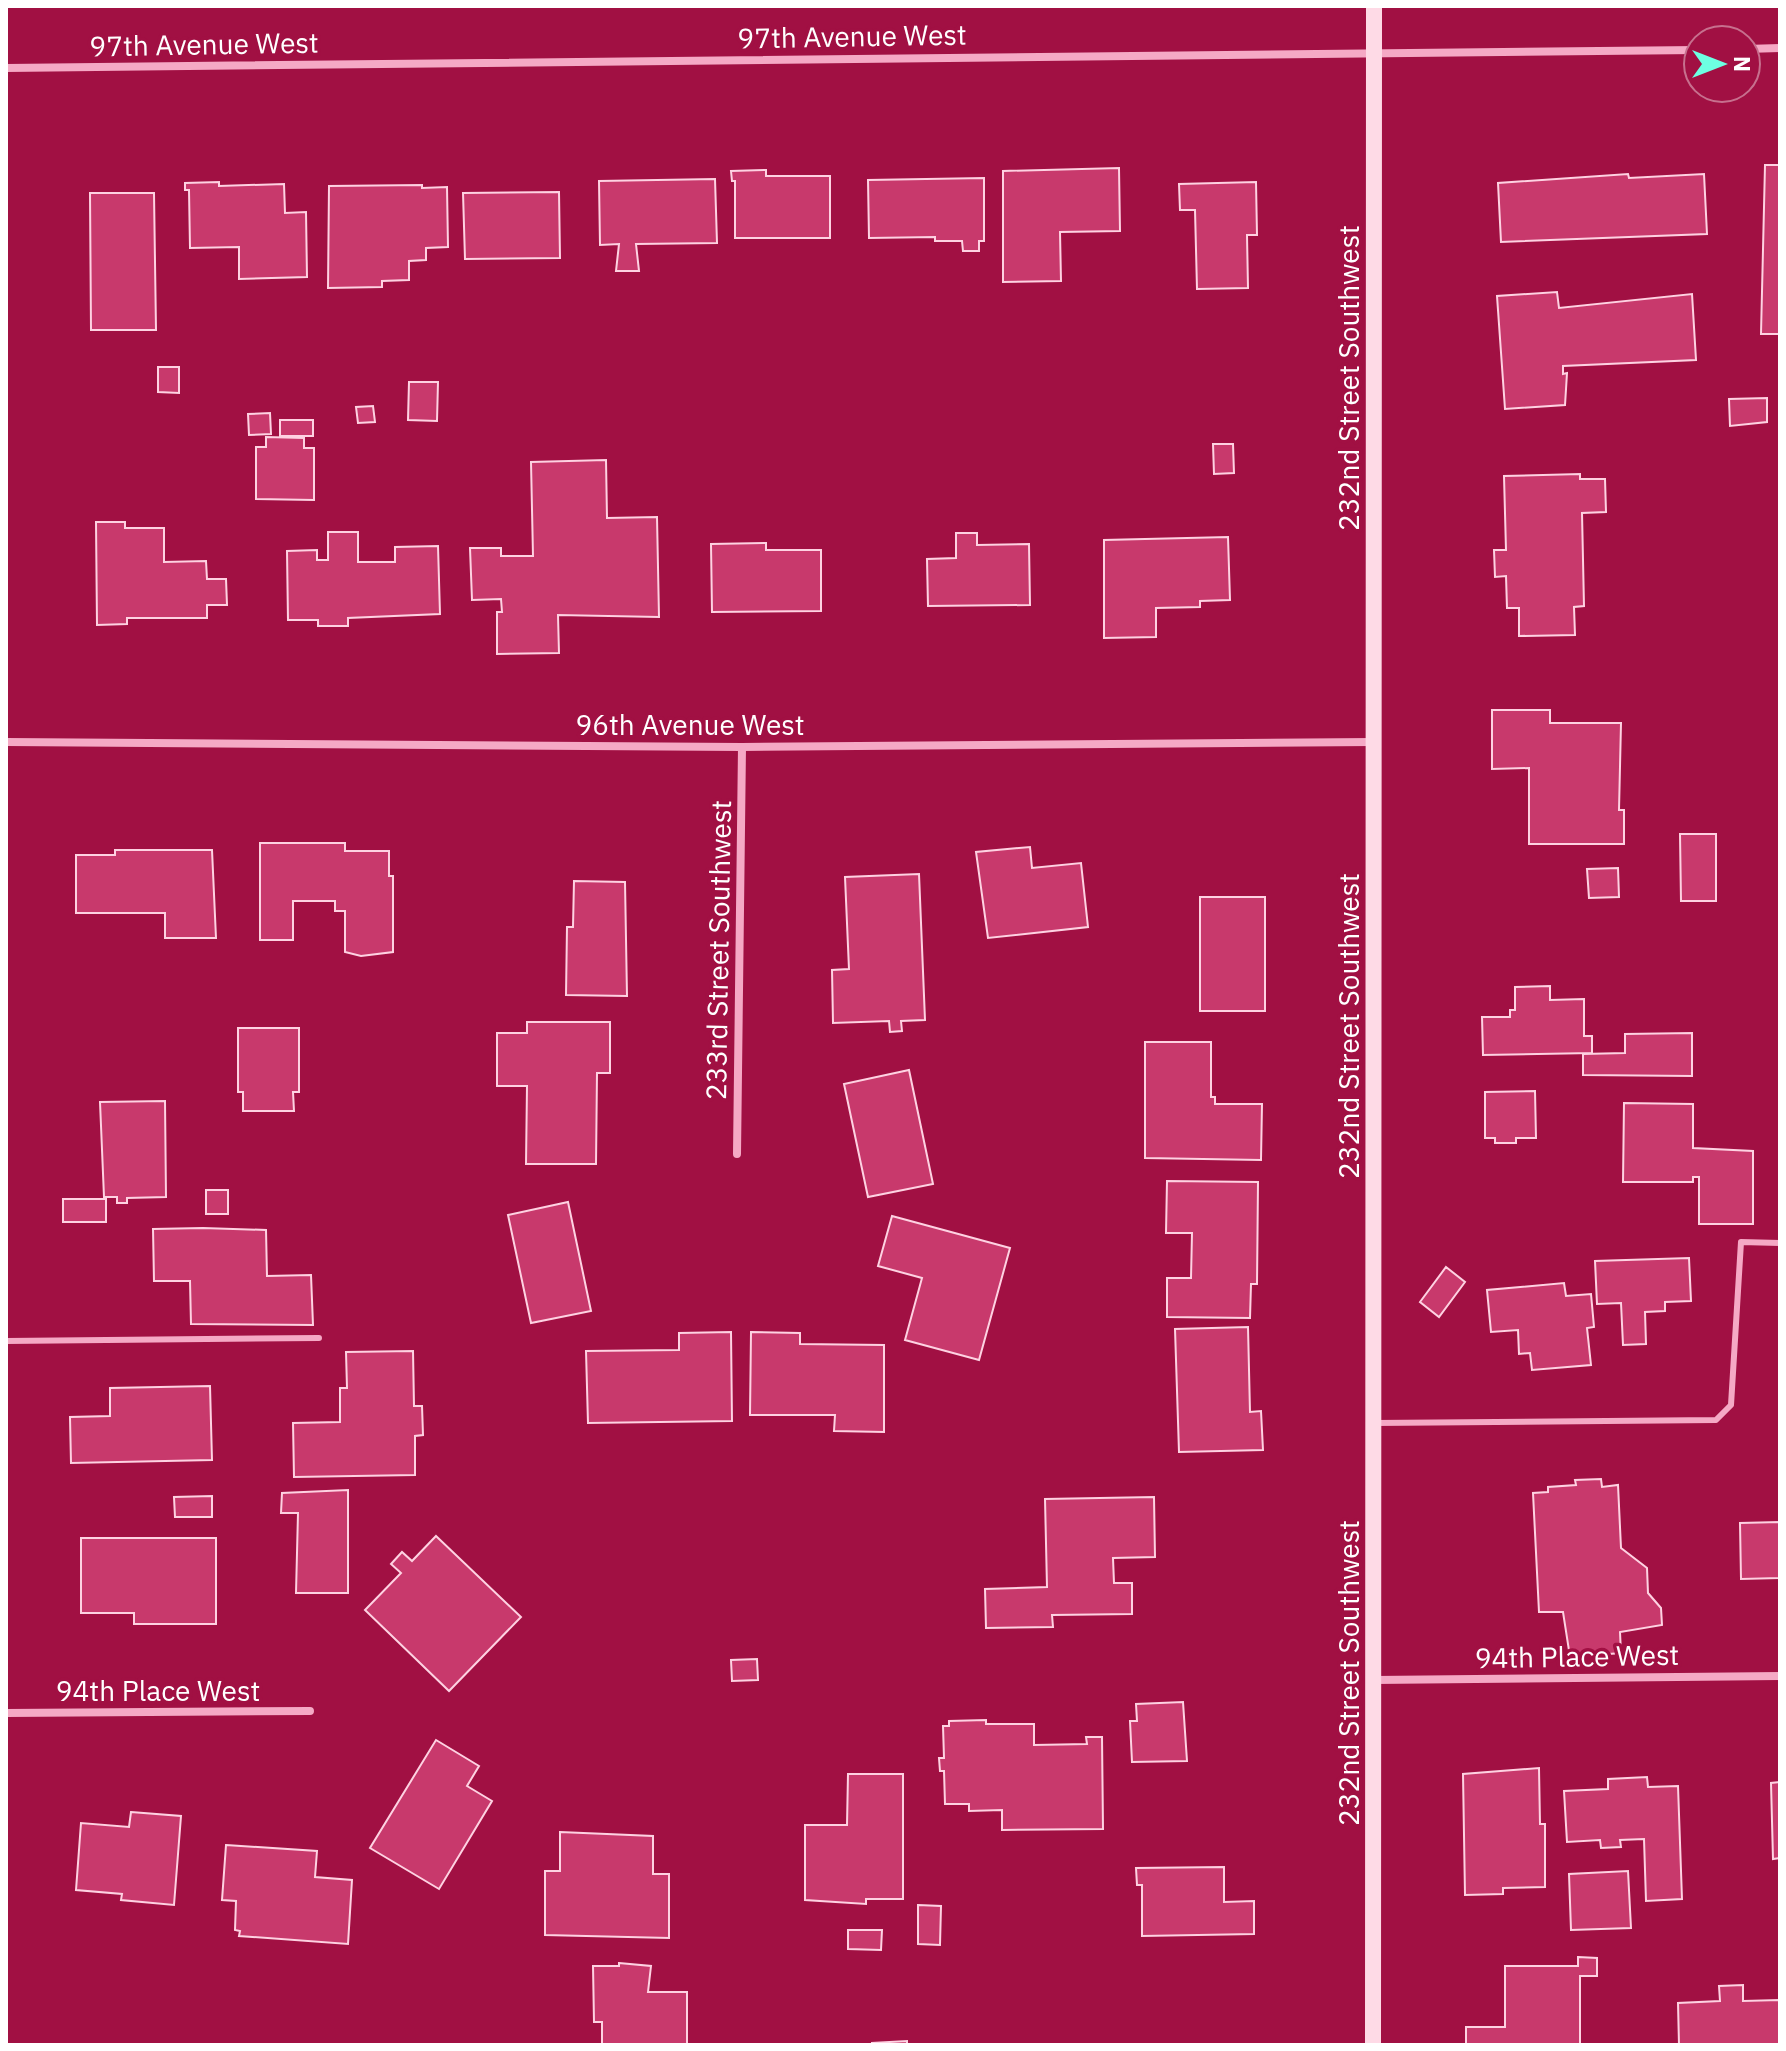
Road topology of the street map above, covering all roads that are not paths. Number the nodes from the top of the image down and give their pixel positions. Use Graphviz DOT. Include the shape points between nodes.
graph roads {
  1 [pos="1374,6"];
  2 [pos="1682,50"];
  3 [pos="1374,54"];
  4 [pos="6,68"];
  5 [pos="6,742"];
  6 [pos="1374,742"];
  7 [pos="742,747"];
  8 [pos="737,1154"];
  9 [pos="1780,1243"];
  10 [pos="319,1338"];
  11 [pos="6,1341"];
  12 [pos="1374,1423"];
  13 [pos="1780,1676"];
  14 [pos="1374,1680"];
  15 [pos="310,1711"];
  16 [pos="6,1713"];
  17 [pos="1373,2045"];
  1 -- 3 [label="street, 232nd Street Southwest"];
  2 -- 3 [label="street, 97th Avenue West"];
  3 -- 4 [label="street, 97th Avenue West"];
  3 -- 6 [label="street, 232nd Street Southwest"];
  5 -- 7 [label="street, 96th Avenue West"];
  6 -- 7 [label="street, 96th Avenue West"];
  6 -- 12 [label="street, 232nd Street Southwest"];
  7 -- 8 [label="street, 233rd Street Southwest"];
  9 -- 12 [label="lane" via="1741,1242 1731,1405 1716,1420"];
  10 -- 11 [label="lane"];
  12 -- 14 [label="street, 232nd Street Southwest"];
  13 -- 14 [label="street, 94th Place West"];
  14 -- 17 [label="street, 232nd Street Southwest"];
  15 -- 16 [label="street, 94th Place West"];
}
